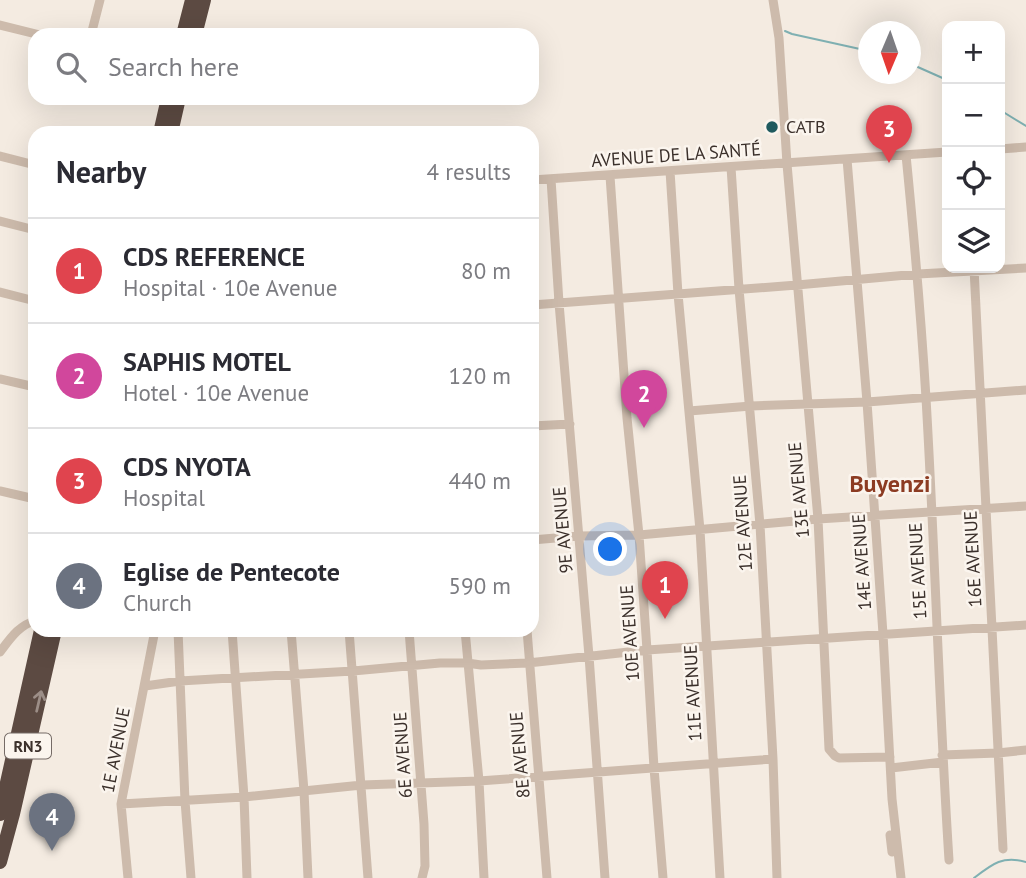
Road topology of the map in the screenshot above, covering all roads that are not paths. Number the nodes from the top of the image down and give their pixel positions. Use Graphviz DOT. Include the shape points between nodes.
graph roads {
  1 [pos="100,0"];
  2 [pos="192,0"];
  3 [pos="204,0"];
  4 [pos="774,0"];
  5 [pos="0,25"];
  6 [pos="93,28"];
  7 [pos="185,28"];
  8 [pos="197,28"];
  9 [pos="28,32"];
  10 [pos="166,105"];
  11 [pos="177,105"];
  12 [pos="161,126"];
  13 [pos="173,126"];
  14 [pos="1026,147"];
  15 [pos="1005,149"];
  16 [pos="942,152"];
  17 [pos="906,155"];
  18 [pos="0,156"];
  19 [pos="847,159"];
  20 [pos="28,162"];
  21 [pos="787,164"];
  22 [pos="731,167"];
  23 [pos="670,171"];
  24 [pos="610,176"];
  25 [pos="551,179"];
  26 [pos="539,180"];
  27 [pos="0,221"];
  28 [pos="28,228"];
  29 [pos="1005,268"];
  30 [pos="1026,268"];
  31 [pos="942,272"];
  32 [pos="974,273"];
  33 [pos="918,274"];
  34 [pos="857,279"];
  35 [pos="797,285"];
  36 [pos="740,289"];
  37 [pos="0,292"];
  38 [pos="678,294"];
  39 [pos="619,298"];
  40 [pos="28,299"];
  41 [pos="559,303"];
  42 [pos="539,304"];
  43 [pos="0,379"];
  44 [pos="28,385"];
  45 [pos="1026,390"];
  46 [pos="980,395"];
  47 [pos="926,398"];
  48 [pos="867,402"];
  49 [pos="807,404"];
  50 [pos="751,407"];
  51 [pos="689,411"];
  52 [pos="570,424"];
  53 [pos="539,426"];
  54 [pos="0,491"];
  55 [pos="28,497"];
  56 [pos="1026,506"];
  57 [pos="987,508"];
  58 [pos="932,512"];
  59 [pos="874,515"];
  60 [pos="818,519"];
  61 [pos="760,525"];
  62 [pos="700,530"];
  63 [pos="639,535"];
  64 [pos="579,536"];
  65 [pos="539,539"];
  66 [pos="28,623"];
  67 [pos="1026,625"];
  68 [pos="992,627"];
  69 [pos="937,630"];
  70 [pos="883,634"];
  71 [pos="40,637"];
  72 [pos="53,637"];
  73 [pos="154,637"];
  74 [pos="178,637"];
  75 [pos="232,637"];
  76 [pos="291,637"];
  77 [pos="350,637"];
  78 [pos="410,637"];
  79 [pos="465,637"];
  80 [pos="527,637"];
  81 [pos="825,638"];
  82 [pos="765,642"];
  83 [pos="706,646"];
  84 [pos="647,650"];
  85 [pos="0,652"];
  86 [pos="589,656"];
  87 [pos="467,663"];
  88 [pos="528,663"];
  89 [pos="412,665"];
  90 [pos="353,671"];
  91 [pos="294,673"];
  92 [pos="234,677"];
  93 [pos="180,681"];
  94 [pos="145,685"];
  95 [pos="1026,750"];
  96 [pos="998,753"];
  97 [pos="887,757"];
  98 [pos="943,758"];
  99 [pos="773,759"];
  100 [pos="712,763"];
  101 [pos="654,768"];
  102 [pos="891,768"];
  103 [pos="597,772"];
  104 [pos="538,777"];
  105 [pos="479,780"];
  106 [pos="421,783"];
  107 [pos="362,786"];
  108 [pos="304,791"];
  109 [pos="244,797"];
  110 [pos="185,801"];
  111 [pos="121,804"];
  112 [pos="6,814"];
  113 [pos="0,824"];
  114 [pos="1003,849"];
  115 [pos="892,852"];
  116 [pos="949,860"];
  117 [pos="0,862"];
  118 [pos="128,878"];
  119 [pos="191,878"];
  120 [pos="247,878"];
  121 [pos="308,878"];
  122 [pos="368,878"];
  123 [pos="422,878"];
  124 [pos="484,878"];
  125 [pos="547,878"];
  126 [pos="605,878"];
  127 [pos="663,878"];
  128 [pos="720,878"];
  129 [pos="777,878"];
  130 [pos="901,878"];
  1 -- 6 [label="street"];
  2 -- 7 [label="highway"];
  3 -- 8 [label="highway"];
  4 -- 21 [label="street, 13E AVENUE"];
  5 -- 9 [label="street"];
  10 -- 12 [label="highway"];
  11 -- 13 [label="highway"];
  14 -- 15 [label="street"];
  16 -- 17 [label="street, AVENUE DE LA SANTÉ"];
  17 -- 19 [label="street, AVENUE DE LA SANTÉ"];
  17 -- 33 [label="street, 15E AVENUE"];
  18 -- 20 [label="street"];
  19 -- 21 [label="street, AVENUE DE LA SANTÉ"];
  19 -- 34 [label="street, 14E AVENUE"];
  21 -- 22 [label="street, AVENUE DE LA SANTÉ"];
  21 -- 35 [label="street, 13E AVENUE"];
  22 -- 23 [label="street, AVENUE DE LA SANTÉ"];
  22 -- 36 [label="street, 12E AVENUE"];
  23 -- 24 [label="street, AVENUE DE LA SANTÉ"];
  23 -- 38 [label="street, 11E AVENUE"];
  24 -- 25 [label="street, AVENUE DE LA SANTÉ"];
  24 -- 39 [label="street, 10E AVENUE"];
  25 -- 26 [label="street, AVENUE DE LA SANTÉ"];
  25 -- 41 [label="street, 9E AVENUE"];
  27 -- 28 [label="street"];
  29 -- 30 [label="street"];
  31 -- 33 [label="street"];
  32 -- 46 [label="street, 16E AVENUE"];
  33 -- 34 [label="street"];
  33 -- 47 [label="street, 15E AVENUE"];
  34 -- 35 [label="street"];
  34 -- 48 [label="street, 14E AVENUE"];
  35 -- 36 [label="street"];
  35 -- 49 [label="street, 13E AVENUE"];
  36 -- 38 [label="street"];
  36 -- 50 [label="street, 12E AVENUE"];
  37 -- 40 [label="street"];
  38 -- 39 [label="street"];
  38 -- 51 [label="street, 11E AVENUE"];
  39 -- 41 [label="street"];
  39 -- 63 [label="street, 10E AVENUE"];
  41 -- 42 [label="street"];
  41 -- 52 [label="street, 9E AVENUE"];
  43 -- 44 [label="street"];
  45 -- 46 [label="street"];
  46 -- 47 [label="street"];
  46 -- 57 [label="street, 16E AVENUE"];
  47 -- 48 [label="street"];
  47 -- 58 [label="street, 15E AVENUE"];
  48 -- 49 [label="street"];
  48 -- 59 [label="street, 14E AVENUE"];
  49 -- 50 [label="street"];
  49 -- 60 [label="street, 13E AVENUE"];
  50 -- 51 [label="street"];
  50 -- 61 [label="street, 12E AVENUE"];
  51 -- 62 [label="street, 11E AVENUE"];
  52 -- 53 [label="street"];
  52 -- 64 [label="street, 9E AVENUE"];
  54 -- 55 [label="street"];
  56 -- 57 [label="street"];
  57 -- 58 [label="street"];
  57 -- 68 [label="street, 16E AVENUE"];
  58 -- 59 [label="street"];
  58 -- 69 [label="street, 15E AVENUE"];
  59 -- 60 [label="street"];
  59 -- 70 [label="street, 14E AVENUE"];
  60 -- 61 [label="street"];
  60 -- 81 [label="street, 13E AVENUE"];
  61 -- 62 [label="street"];
  61 -- 82 [label="street, 12E AVENUE"];
  62 -- 63 [label="street"];
  62 -- 83 [label="street, 11E AVENUE"];
  63 -- 64 [label="street"];
  63 -- 84 [label="street, 10E AVENUE"];
  64 -- 65 [label="street"];
  64 -- 86 [label="street, 9E AVENUE"];
  66 -- 85 [label="street"];
  67 -- 68 [label="street"];
  68 -- 69 [label="street"];
  68 -- 96 [label="street, 16E AVENUE"];
  69 -- 70 [label="street"];
  69 -- 98 [label="street, 15E AVENUE"];
  70 -- 81 [label="street"];
  70 -- 97 [label="street, 14E AVENUE"];
  71 -- 112 [label="highway, RN3"];
  112 -- 72 [label="highway, RN3, one-way"];
  73 -- 94 [label="street, 1E AVENUE"];
  74 -- 93 [label="street"];
  75 -- 92 [label="street"];
  76 -- 91 [label="street"];
  77 -- 90 [label="street"];
  78 -- 89 [label="street, 6E AVENUE"];
  79 -- 87 [label="street"];
  80 -- 88 [label="street, 8E AVENUE"];
  81 -- 82 [label="street"];
  81 -- 97 [label="street, 13E AVENUE" via="830,749 839,758"];
  82 -- 83 [label="street"];
  82 -- 99 [label="street, 12E AVENUE"];
  83 -- 84 [label="street"];
  83 -- 100 [label="street, 11E AVENUE"];
  84 -- 86 [label="street"];
  84 -- 101 [label="street, 10E AVENUE"];
  86 -- 88 [label="street"];
  86 -- 103 [label="street, 9E AVENUE"];
  87 -- 88 [label="street"];
  87 -- 89 [label="street"];
  87 -- 105 [label="street"];
  88 -- 104 [label="street, 8E AVENUE"];
  89 -- 90 [label="street"];
  89 -- 106 [label="street, 6E AVENUE"];
  90 -- 91 [label="street"];
  90 -- 107 [label="street"];
  91 -- 92 [label="street"];
  91 -- 108 [label="street"];
  92 -- 93 [label="street"];
  92 -- 109 [label="street"];
  93 -- 94 [label="street"];
  93 -- 110 [label="street"];
  94 -- 111 [label="street, 1E AVENUE"];
  95 -- 96 [label="street"];
  96 -- 98 [label="street"];
  96 -- 114 [label="street, 16E AVENUE"];
  97 -- 102 [label="street, 14E AVENUE"];
  97 -- 115 [label="street"];
  98 -- 102 [label="street"];
  98 -- 116 [label="street, 15E AVENUE"];
  99 -- 100 [label="street"];
  99 -- 129 [label="street, 12E AVENUE"];
  100 -- 101 [label="street"];
  100 -- 128 [label="street, 11E AVENUE"];
  101 -- 103 [label="street"];
  101 -- 127 [label="street, 10E AVENUE"];
  102 -- 130 [label="street, 14E AVENUE"];
  103 -- 104 [label="street"];
  103 -- 126 [label="street, 9E AVENUE"];
  104 -- 105 [label="street"];
  104 -- 125 [label="street, 8E AVENUE"];
  105 -- 106 [label="street"];
  105 -- 124 [label="street"];
  106 -- 107 [label="street"];
  106 -- 123 [label="street, 6E AVENUE"];
  107 -- 108 [label="street"];
  107 -- 122 [label="street"];
  108 -- 109 [label="street"];
  108 -- 121 [label="street"];
  109 -- 110 [label="street"];
  109 -- 120 [label="street"];
  110 -- 111 [label="street"];
  110 -- 119 [label="street"];
  111 -- 118 [label="street, 1E AVENUE"];
  112 -- 113 [label="street"];
  112 -- 117 [label="highway, RN3"];
}
